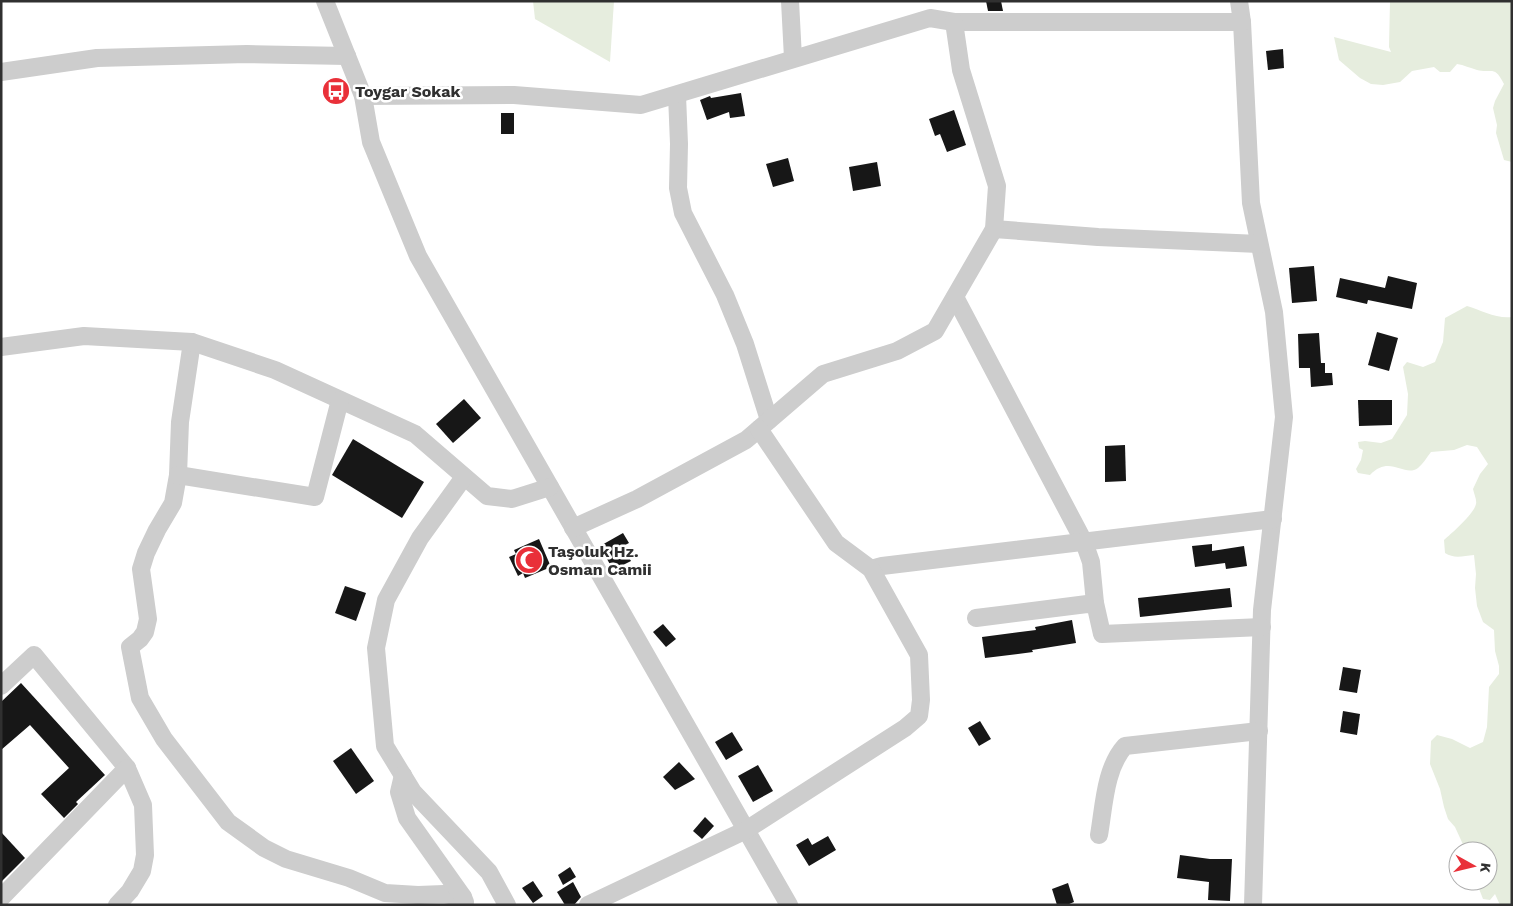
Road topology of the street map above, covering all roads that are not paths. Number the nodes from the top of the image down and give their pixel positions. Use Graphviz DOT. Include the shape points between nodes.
graph roads {
  1 [pos="324,1"];
  2 [pos="790,1"];
  3 [pos="1239,1"];
  4 [pos="954,22"];
  5 [pos="1242,22"];
  6 [pos="347,56"];
  7 [pos="793,58"];
  8 [pos="1,72"];
  9 [pos="677,95"];
  10 [pos="364,96"];
  11 [pos="994,230"];
  12 [pos="1259,244"];
  13 [pos="955,297"];
  14 [pos="192,342"];
  15 [pos="1,347"];
  16 [pos="340,400"];
  17 [pos="764,424"];
  18 [pos="178,475"];
  19 [pos="464,476"];
  20 [pos="550,487"];
  21 [pos="1273,519"];
  22 [pos="573,528"];
  23 [pos="1084,542"];
  24 [pos="871,569"];
  25 [pos="1095,603"];
  26 [pos="976,618"];
  27 [pos="1262,626"];
  28 [pos="1,686"];
  29 [pos="1259,731"];
  30 [pos="127,768"];
  31 [pos="402,775"];
  32 [pos="746,830"];
  33 [pos="1099,835"];
  34 [pos="1,898"];
  35 [pos="464,901"];
  36 [pos="117,905"];
  37 [pos="506,905"];
  38 [pos="588,905"];
  39 [pos="788,905"];
  40 [pos="1253,905"];
  1 -- 6 [label="street"];
  2 -- 7 [label="street"];
  3 -- 5 [label="street"];
  4 -- 5 [label="street"];
  4 -- 7 [label="street" via="930,18"];
  4 -- 11 [label="street" via="961,70 996,186"];
  5 -- 12 [label="street" via="1251,203"];
  6 -- 8 [label="street" via="246,54 97,58"];
  6 -- 10 [label="street"];
  7 -- 9 [label="street"];
  9 -- 10 [label="street" via="641,105 514,95"];
  9 -- 17 [label="street" via="678,188 683,213 742,336"];
  10 -- 20 [label="street" via="371,142 418,256"];
  11 -- 12 [label="street"];
  11 -- 13 [label="street"];
  12 -- 21 [label="street" via="1274,312 1284,417"];
  13 -- 17 [label="street" via="935,331 897,351 823,374"];
  13 -- 23 [label="street"];
  14 -- 15 [label="street" via="84,336"];
  14 -- 16 [label="street" via="275,370"];
  14 -- 18 [label="street" via="180,422"];
  16 -- 18 [label="street" via="315,497"];
  16 -- 19 [label="street" via="415,434"];
  17 -- 22 [label="street" via="746,440 704,463"];
  17 -- 24 [label="street" via="836,543"];
  18 -- 35 [label="street" via="173,503 157,530 141,569 148,619 145,632 130,647 140,698 164,739 228,822 286,860 349,878 385,893 444,894"];
  19 -- 20 [label="street" via="487,496 512,499"];
  19 -- 31 [label="street" via="420,538 386,600 376,648 385,746"];
  20 -- 22 [label="street"];
  21 -- 23 [label="street"];
  21 -- 27 [label="street"];
  22 -- 32 [label="street"];
  23 -- 24 [label="street"];
  23 -- 25 [label="street" via="1091,562"];
  24 -- 32 [label="street" via="920,655 922,700 919,716"];
  25 -- 26 [label="street"];
  25 -- 27 [label="street" via="1102,634"];
  27 -- 29 [label="street"];
  28 -- 30 [label="street" via="34,655"];
  29 -- 33 [label="street" via="1126,746 1112,767"];
  29 -- 40 [label="street"];
  30 -- 34 [label="street"];
  30 -- 36 [label="street" via="143,805 145,855 136,883"];
  31 -- 35 [label="street" via="398,792 407,818"];
  31 -- 37 [label="street" via="413,792 489,872"];
  32 -- 38 [label="street"];
  32 -- 39 [label="street"];
}
